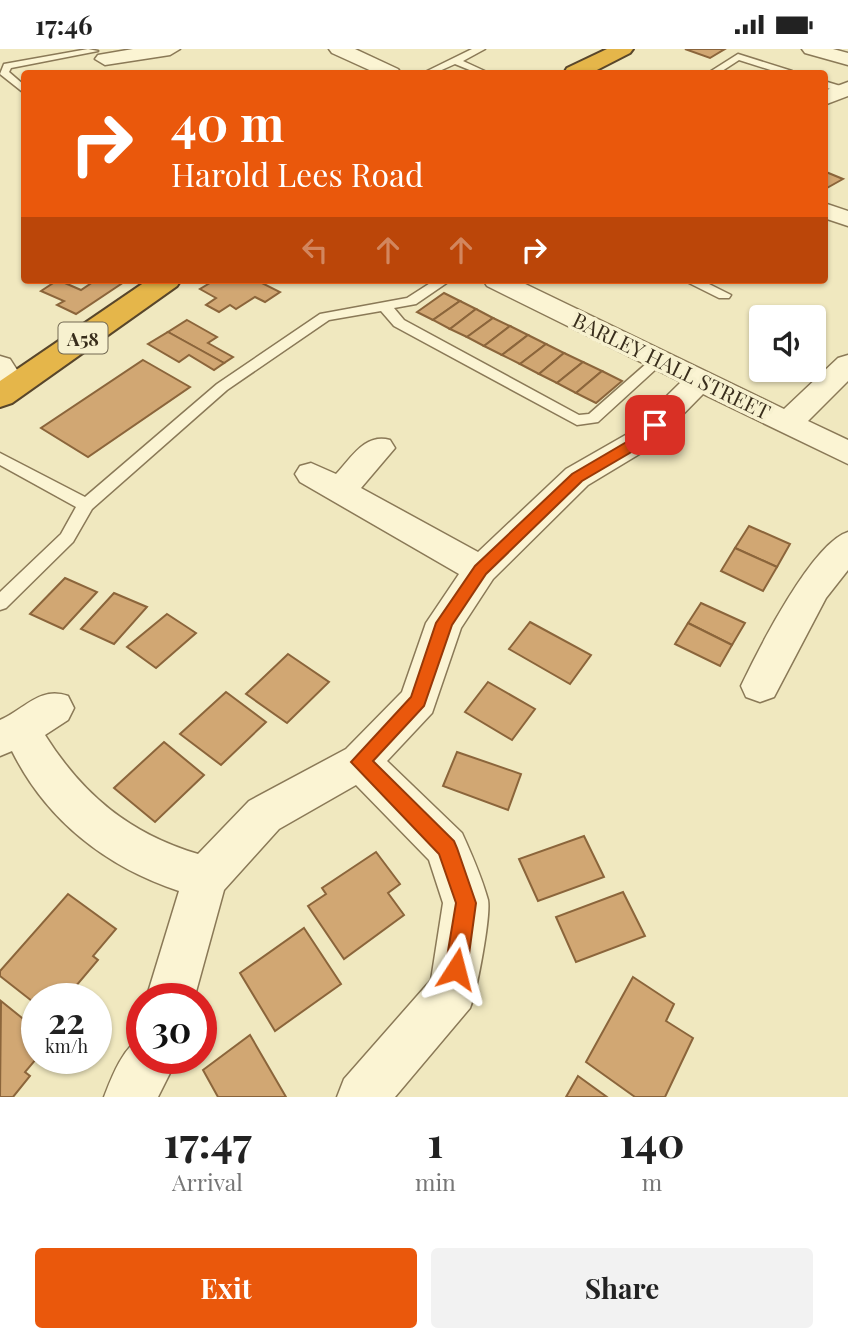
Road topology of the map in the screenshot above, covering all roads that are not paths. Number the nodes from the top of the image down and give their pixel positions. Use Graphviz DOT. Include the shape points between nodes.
graph roads {
  1 [pos="170,49"];
  2 [pos="339,49"];
  3 [pos="480,49"];
  4 [pos="623,49"];
  5 [pos="812,49"];
  6 [pos="96,53"];
  7 [pos="848,59"];
  8 [pos="456,61"];
  9 [pos="120,70"];
  10 [pos="384,70"];
  11 [pos="435,70"];
  12 [pos="477,70"];
  13 [pos="581,70"];
  14 [pos="718,70"];
  15 [pos="779,70"];
  16 [pos="21,87"];
  17 [pos="828,212"];
  18 [pos="848,219"];
  19 [pos="161,284"];
  20 [pos="438,284"];
  21 [pos="504,284"];
  22 [pos="699,284"];
  23 [pos="724,295"];
  24 [pos="384,305"];
  25 [pos="660,359"];
  26 [pos="848,364"];
  27 [pos="701,379"];
  28 [pos="4,382"];
  29 [pos="789,422"];
  30 [pos="379,448"];
  31 [pos="848,453"];
  32 [pos="0,458"];
  33 [pos="86,505"];
  34 [pos="848,545"];
  35 [pos="481,570"];
  36 [pos="0,603"];
  37 [pos="760,686"];
  38 [pos="25,725"];
  39 [pos="360,762"];
  40 [pos="205,879"];
  41 [pos="175,983"];
  42 [pos="143,1074"];
  43 [pos="129,1097"];
  44 [pos="362,1097"];
  1 -- 6 [label="street"];
  2 -- 10 [label="street"];
  3 -- 8 [label="lane"];
  4 -- 13 [label="highway"];
  5 -- 7 [label="street"];
  6 -- 9 [label="street"];
  6 -- 16 [label="lane" via="7,66 4,73"];
  8 -- 11 [label="lane"];
  8 -- 12 [label="lane"];
  14 -- 15 [label="lane" via="738,57"];
  17 -- 18 [label="street"];
  19 -- 28 [label="highway, A58"];
  20 -- 24 [label="lane" via="411,301"];
  21 -- 25 [label="street, BARLEY HALL STREET"];
  22 -- 23 [label="lane"];
  24 -- 25 [label="lane" via="398,323 577,421 593,418"];
  24 -- 33 [label="lane" via="325,317 313,324 222,387"];
  25 -- 27 [label="street, BARLEY HALL STREET"];
  26 -- 29 [label="street"];
  27 -- 29 [label="street, BARLEY HALL STREET"];
  27 -- 35 [label="street" via="640,440 577,477"];
  29 -- 31 [label="street, BARLEY HALL STREET"];
  30 -- 35 [label="street" via="325,482"];
  32 -- 33 [label="lane"];
  33 -- 36 [label="lane" via="68,538"];
  34 -- 37 [label="street" via="813,589"];
  35 -- 39 [label="street" via="444,623 418,701"];
  38 -- 40 [label="street" via="32,754 77,810 139,854"];
  39 -- 40 [label="street" via="264,815"];
  39 -- 44 [label="street" via="447,848 466,903 453,991"];
  40 -- 41 [label="street"];
  42 -- 43 [label="street"];
}
